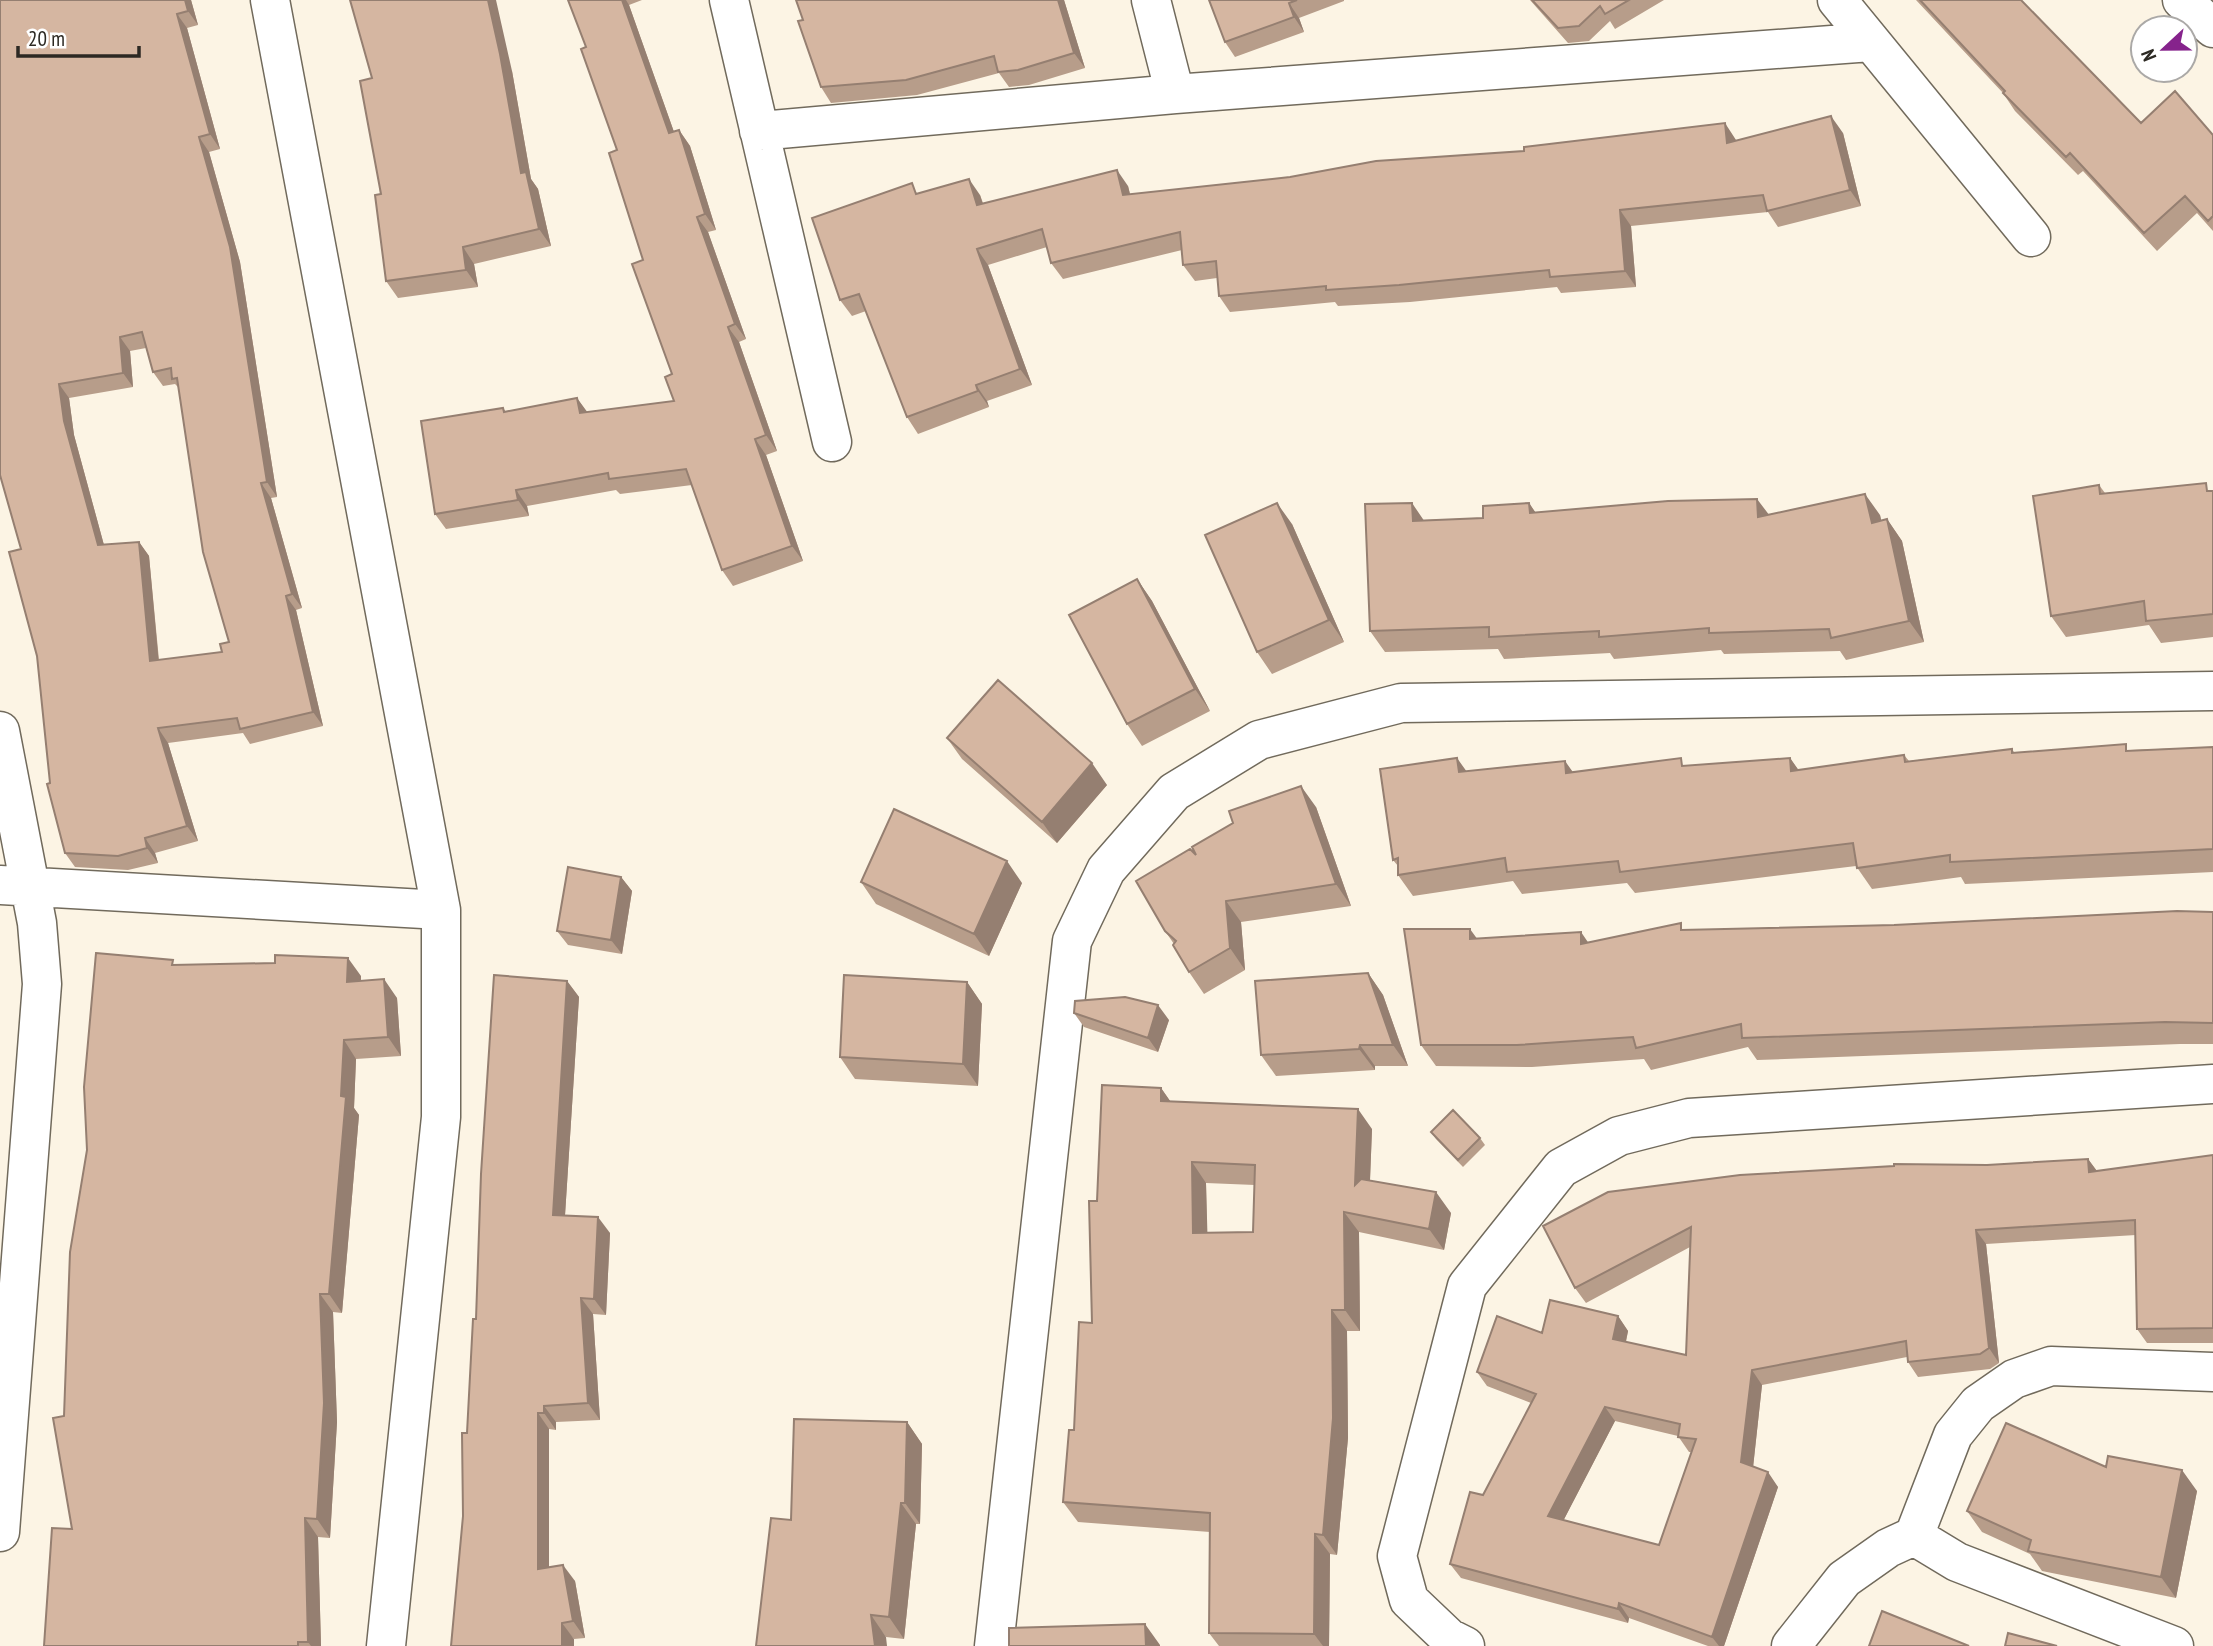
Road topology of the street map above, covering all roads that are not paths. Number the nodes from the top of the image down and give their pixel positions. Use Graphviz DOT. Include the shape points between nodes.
graph roads {
  1 [pos="270,0"];
  2 [pos="729,0"];
  3 [pos="1151,0"];
  4 [pos="1837,0"];
  5 [pos="2182,0"];
  6 [pos="2213,27"];
  7 [pos="1871,41"];
  8 [pos="1175,94"];
  9 [pos="759,131"];
  10 [pos="2031,237"];
  11 [pos="832,442"];
  12 [pos="2213,691"];
  13 [pos="0,732"];
  14 [pos="15,886"];
  15 [pos="441,910"];
  16 [pos="2213,1084"];
  17 [pos="8,1320"];
  18 [pos="2213,1372"];
  19 [pos="0,1532"];
  20 [pos="1914,1536"];
  21 [pos="386,1646"];
  22 [pos="994,1646"];
  23 [pos="1465,1646"];
  24 [pos="1791,1646"];
  25 [pos="2174,1646"];
  1 -- 15 [label="street"];
  2 -- 9 [label="street"];
  3 -- 8 [label="street"];
  4 -- 7 [label="street"];
  5 -- 6 [label="street"];
  7 -- 8 [label="street"];
  7 -- 10 [label="street"];
  8 -- 9 [label="street"];
  9 -- 11 [label="street"];
  12 -- 22 [label="street" via="1401,703 1259,740 1174,792 1106,870 1072,941"];
  13 -- 14 [label="street"];
  14 -- 15 [label="street"];
  14 -- 17 [label="street" via="37,923 42,984"];
  15 -- 21 [label="street" via="441,1117"];
  16 -- 23 [label="street" via="1689,1118 1619,1136 1561,1168 1467,1286 1397,1556 1409,1600 1449,1638"];
  17 -- 19 [label="street"];
  18 -- 20 [label="street" via="2051,1366 2014,1379 1978,1404 1953,1435"];
  20 -- 24 [label="street" via="1844,1579"];
  20 -- 25 [label="street" via="1957,1562"];
}
